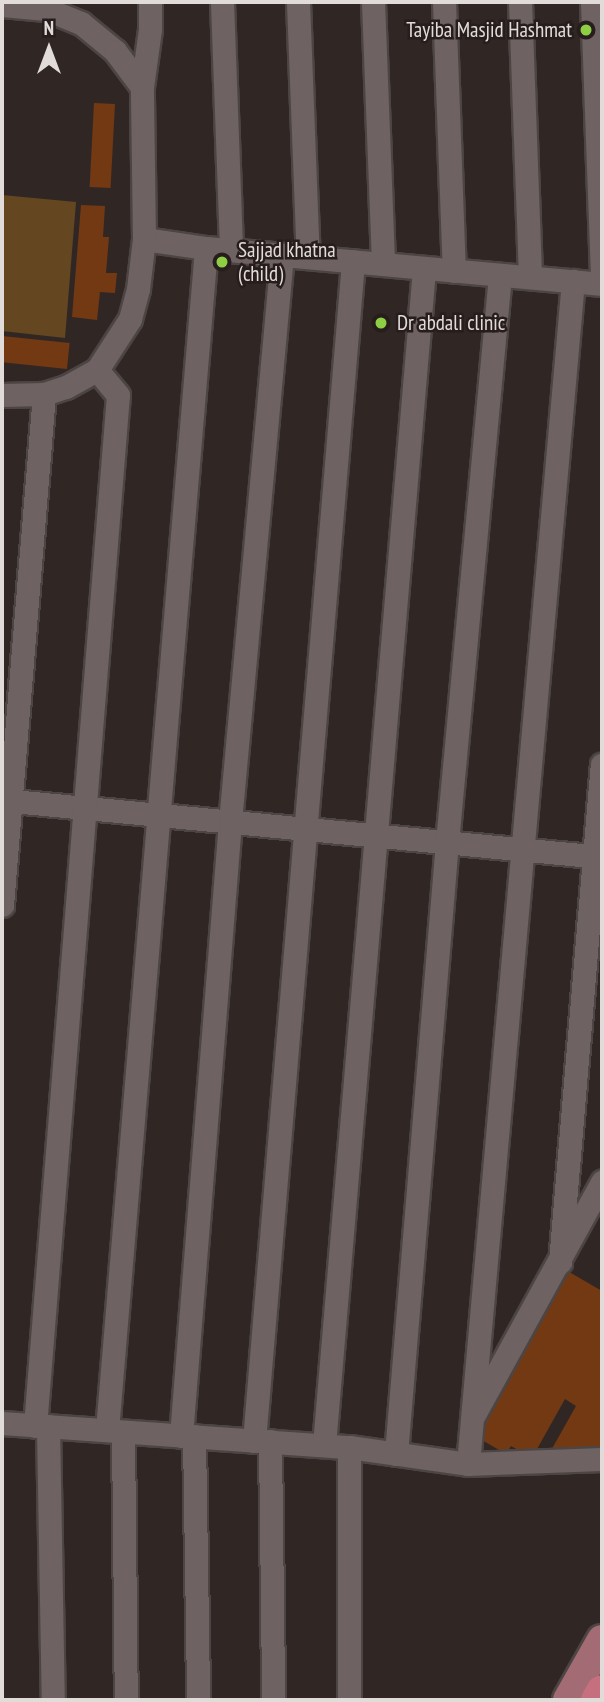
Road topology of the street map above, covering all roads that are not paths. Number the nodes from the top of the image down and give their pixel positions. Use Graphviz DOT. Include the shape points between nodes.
graph roads {
  1 [pos="150,2"];
  2 [pos="222,2"];
  3 [pos="298,2"];
  4 [pos="373,2"];
  5 [pos="444,2"];
  6 [pos="520,2"];
  7 [pos="592,2"];
  8 [pos="2,5"];
  9 [pos="78,12"];
  10 [pos="142,87"];
  11 [pos="144,239"];
  12 [pos="206,248"];
  13 [pos="231,250"];
  14 [pos="282,255"];
  15 [pos="308,257"];
  16 [pos="353,261"];
  17 [pos="383,264"];
  18 [pos="424,268"];
  19 [pos="454,271"];
  20 [pos="500,275"];
  21 [pos="602,275"];
  22 [pos="530,277"];
  23 [pos="573,281"];
  24 [pos="602,284"];
  25 [pos="97,370"];
  26 [pos="44,394"];
  27 [pos="2,395"];
  28 [pos="602,765"];
  29 [pos="6,800"];
  30 [pos="86,808"];
  31 [pos="159,815"];
  32 [pos="230,822"];
  33 [pos="305,829"];
  34 [pos="377,836"];
  35 [pos="447,842"];
  36 [pos="521,849"];
  37 [pos="598,857"];
  38 [pos="2,905"];
  39 [pos="602,1182"];
  40 [pos="560,1262"];
  41 [pos="471,1419"];
  42 [pos="2,1423"];
  43 [pos="41,1426"];
  44 [pos="115,1431"];
  45 [pos="187,1436"];
  46 [pos="262,1441"];
  47 [pos="324,1446"];
  48 [pos="349,1447"];
  49 [pos="396,1454"];
  50 [pos="602,1459"];
  51 [pos="468,1464"];
  52 [pos="602,1640"];
  53 [pos="602,1691"];
  54 [pos="53,1700"];
  55 [pos="126,1700"];
  56 [pos="198,1700"];
  57 [pos="273,1700"];
  58 [pos="349,1700"];
  59 [pos="568,1700"];
  60 [pos="597,1700"];
  1 -- 10 [label="street"];
  2 -- 13 [label="street"];
  3 -- 15 [label="street"];
  4 -- 17 [label="street"];
  5 -- 19 [label="street"];
  6 -- 22 [label="street"];
  7 -- 21 [label="street"];
  8 -- 9 [label="street"];
  9 -- 10 [label="street"];
  10 -- 11 [label="street"];
  11 -- 12 [label="street"];
  11 -- 25 [label="street" via="130,319"];
  12 -- 13 [label="street"];
  12 -- 31 [label="street"];
  13 -- 14 [label="street"];
  14 -- 15 [label="street"];
  14 -- 32 [label="street"];
  15 -- 16 [label="street"];
  16 -- 17 [label="street"];
  16 -- 33 [label="street"];
  17 -- 18 [label="street"];
  18 -- 19 [label="street"];
  18 -- 34 [label="street"];
  19 -- 20 [label="street"];
  20 -- 22 [label="street"];
  20 -- 35 [label="street"];
  22 -- 23 [label="street"];
  23 -- 24 [label="street"];
  23 -- 36 [label="street"];
  25 -- 26 [label="street"];
  25 -- 30 [label="street" via="118,395"];
  26 -- 27 [label="street"];
  26 -- 29 [label="street"];
  28 -- 37 [label="street"];
  29 -- 30 [label="street"];
  29 -- 38 [label="street"];
  30 -- 31 [label="street"];
  30 -- 43 [label="street"];
  31 -- 32 [label="street"];
  31 -- 44 [label="street"];
  32 -- 33 [label="street"];
  32 -- 45 [label="street"];
  33 -- 34 [label="street"];
  33 -- 46 [label="street"];
  34 -- 35 [label="street"];
  34 -- 47 [label="street"];
  35 -- 36 [label="street"];
  35 -- 49 [label="street"];
  36 -- 37 [label="street"];
  36 -- 41 [label="street"];
  37 -- 40 [label="street"];
  39 -- 40 [label="street"];
  40 -- 41 [label="street"];
  41 -- 51 [label="street"];
  42 -- 43 [label="street"];
  43 -- 44 [label="street"];
  43 -- 54 [label="street"];
  44 -- 45 [label="street"];
  44 -- 55 [label="street"];
  45 -- 46 [label="street"];
  45 -- 56 [label="street"];
  46 -- 47 [label="street"];
  46 -- 57 [label="street"];
  47 -- 48 [label="street"];
  48 -- 49 [label="street"];
  48 -- 58 [label="street"];
  49 -- 51 [label="street"];
  50 -- 51 [label="street"];
  52 -- 59 [label="main road"];
  53 -- 60 [label="highway"];
}
